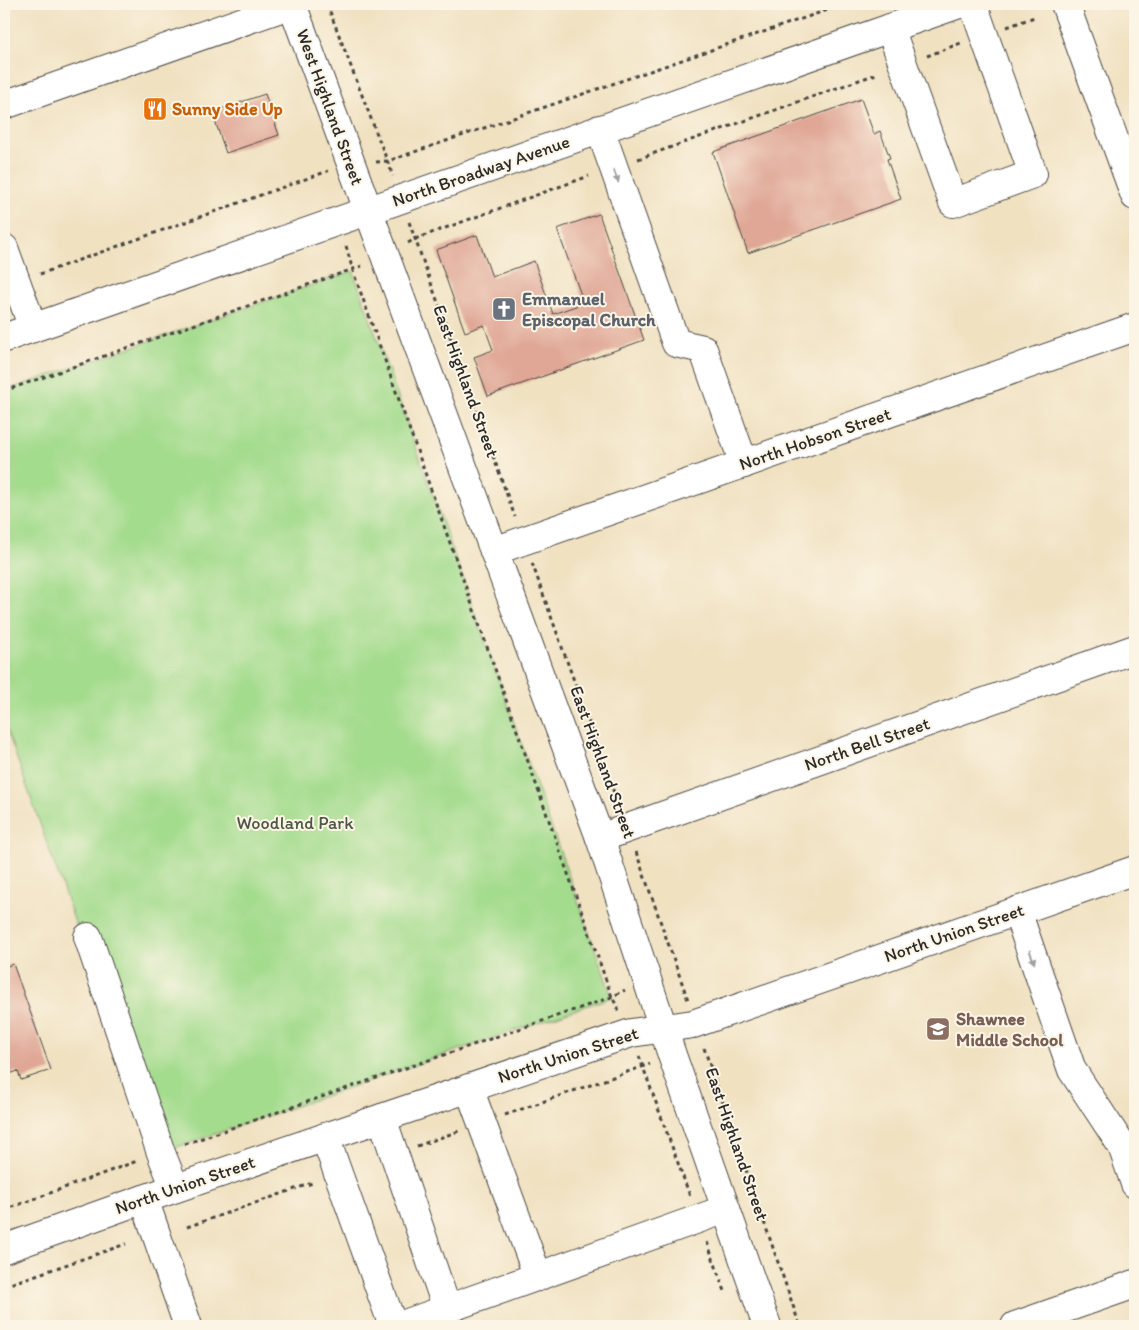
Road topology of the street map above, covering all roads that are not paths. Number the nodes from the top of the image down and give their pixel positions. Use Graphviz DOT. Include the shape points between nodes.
graph roads {
  1 [pos="292,4"];
  2 [pos="959,4"];
  3 [pos="973,4"];
  4 [pos="1065,4"];
  5 [pos="890,28"];
  6 [pos="4,105"];
  7 [pos="600,130"];
  8 [pos="1135,196"];
  9 [pos="368,211"];
  10 [pos="4,248"];
  11 [pos="1135,327"];
  12 [pos="33,328"];
  13 [pos="4,338"];
  14 [pos="744,464"];
  15 [pos="494,552"];
  16 [pos="1135,649"];
  17 [pos="600,838"];
  18 [pos="1135,870"];
  19 [pos="1017,911"];
  20 [pos="88,937"];
  21 [pos="663,1028"];
  22 [pos="469,1088"];
  23 [pos="382,1118"];
  24 [pos="325,1137"];
  25 [pos="1135,1184"];
  26 [pos="175,1188"];
  27 [pos="144,1199"];
  28 [pos="726,1209"];
  29 [pos="4,1250"];
  30 [pos="538,1276"];
  31 [pos="1135,1284"];
  32 [pos="447,1309"];
  33 [pos="188,1326"];
  34 [pos="393,1326"];
  35 [pos="399,1326"];
  36 [pos="767,1326"];
  37 [pos="1016,1326"];
  1 -- 6 [label="street"];
  1 -- 9 [label="street, West Highland Street"];
  2 -- 5 [label="street, North Broadway Avenue"];
  3 -- 5 [label="street" via="1033,174 953,203"];
  4 -- 8 [label="street"];
  5 -- 7 [label="street, North Broadway Avenue"];
  7 -- 9 [label="street, North Broadway Avenue"];
  7 -- 14 [label="street, one-way" via="676,343 703,349"];
  9 -- 12 [label="street, North Broadway Avenue"];
  9 -- 15 [label="street, East Highland Street"];
  10 -- 12 [label="street"];
  11 -- 14 [label="street, North Hobson Street"];
  12 -- 13 [label="street, North Broadway Avenue"];
  14 -- 15 [label="street, North Hobson Street"];
  15 -- 17 [label="street, East Highland Street"];
  16 -- 17 [label="street, North Bell Street"];
  17 -- 21 [label="street, East Highland Street"];
  18 -- 19 [label="street, North Union Street"];
  19 -- 21 [label="street, North Union Street" via="693,1024"];
  19 -- 25 [label="street, one-way" via="1072,1070 1122,1146"];
  20 -- 26 [label="street"];
  21 -- 22 [label="street, North Union Street" via="631,1033"];
  21 -- 28 [label="street, East Highland Street"];
  22 -- 23 [label="street, North Union Street"];
  22 -- 30 [label="street"];
  23 -- 24 [label="street, North Union Street"];
  23 -- 32 [label="street"];
  24 -- 26 [label="street, North Union Street"];
  24 -- 34 [label="street"];
  26 -- 27 [label="street, North Union Street"];
  27 -- 29 [label="street, North Union Street"];
  27 -- 33 [label="street"];
  28 -- 30 [label="street"];
  28 -- 36 [label="street, East Highland Street"];
  30 -- 32 [label="street"];
  31 -- 37 [label="street"];
  32 -- 35 [label="street"];
}
